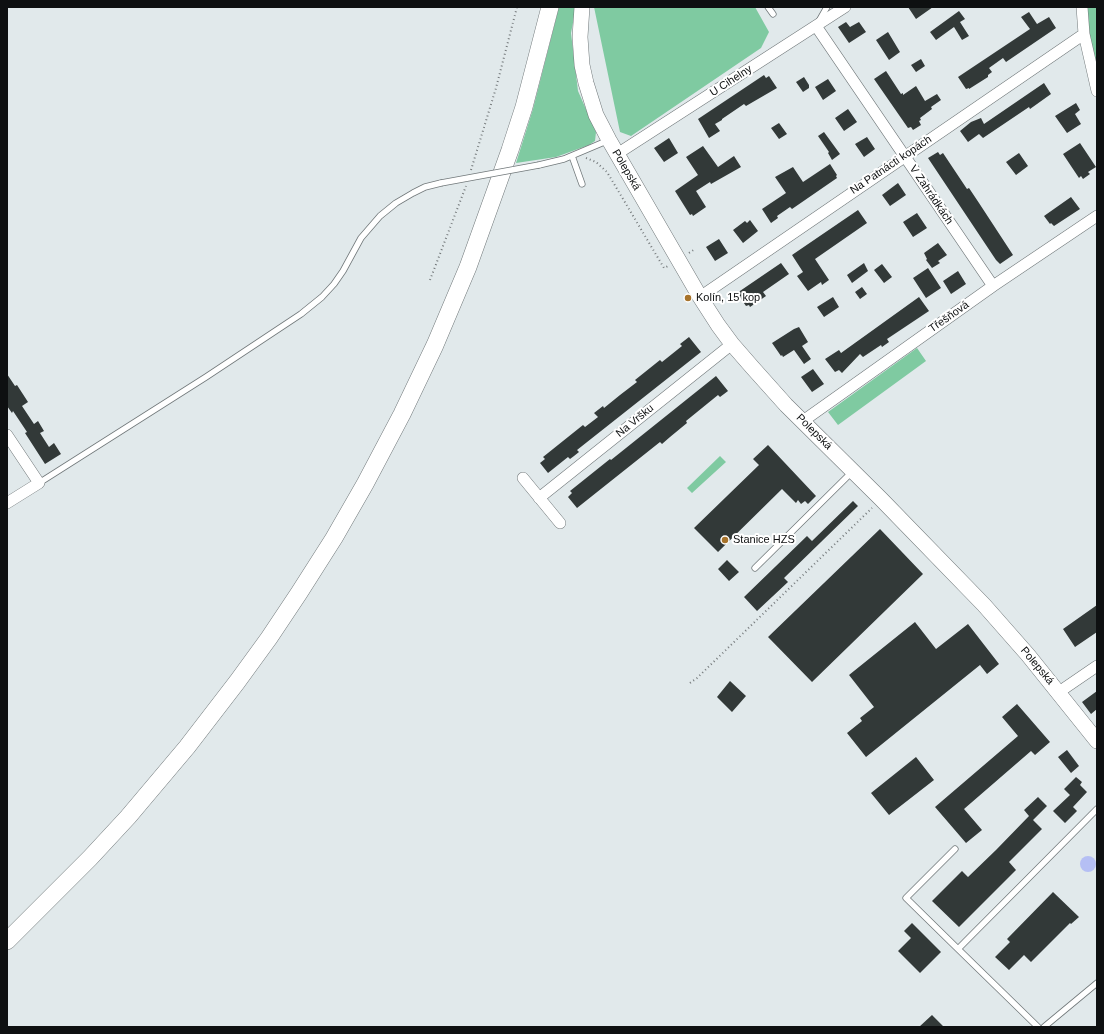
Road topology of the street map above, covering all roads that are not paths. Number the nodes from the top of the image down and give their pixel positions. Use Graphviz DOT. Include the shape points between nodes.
graph roads {
  1 [pos="550,7"];
  2 [pos="582,7"];
  3 [pos="768,7"];
  4 [pos="827,7"];
  5 [pos="845,7"];
  6 [pos="1082,7"];
  7 [pos="773,14"];
  8 [pos="816,26"];
  9 [pos="1084,34"];
  10 [pos="1097,91"];
  11 [pos="609,140"];
  12 [pos="617,154"];
  13 [pos="572,156"];
  14 [pos="904,156"];
  15 [pos="582,184"];
  16 [pos="1097,216"];
  17 [pos="993,286"];
  18 [pos="700,297"];
  19 [pos="732,344"];
  20 [pos="803,421"];
  21 [pos="7,435"];
  22 [pos="853,471"];
  23 [pos="523,478"];
  24 [pos="39,483"];
  25 [pos="539,498"];
  26 [pos="7,503"];
  27 [pos="560,523"];
  28 [pos="755,568"];
  29 [pos="1097,666"];
  30 [pos="1059,692"];
  31 [pos="1097,741"];
  32 [pos="1097,809"];
  33 [pos="955,850"];
  34 [pos="7,941"];
  35 [pos="958,949"];
  36 [pos="1097,983"];
  37 [pos="1038,1027"];
  38 [pos="1044,1027"];
  1 -- 34 [label="main road" via="519,121 468,267 402,414 342,524 269,638 187,747 90,858"];
  2 -- 11 [label="main road, Polepská" via="582,65 596,115"];
  3 -- 7 [label="lane"];
  4 -- 8 [label="lane"];
  5 -- 8 [label="street, U Cihelny"];
  6 -- 9 [label="street"];
  8 -- 12 [label="street, U Cihelny"];
  8 -- 14 [label="street, V Zahrádkách"];
  9 -- 10 [label="street"];
  9 -- 14 [label="street, Na Patnácti kopách"];
  11 -- 12 [label="main road, Polepská"];
  11 -- 13 [label="lane"];
  12 -- 18 [label="main road, Polepská"];
  13 -- 15 [label="lane"];
  13 -- 24 [label="lane, bridge" via="550,164 441,183 406,197 380,216 361,238 343,271 322,298 206,377"];
  14 -- 17 [label="street, V Zahrádkách"];
  14 -- 18 [label="street, Na Patnácti kopách"];
  16 -- 17 [label="street, Třešňová"];
  17 -- 20 [label="street, Třešňová"];
  18 -- 19 [label="main road, Polepská"];
  19 -- 20 [label="main road, Polepská"];
  19 -- 25 [label="street, Na Vršku"];
  20 -- 22 [label="main road, Polepská"];
  21 -- 24 [label="street"];
  22 -- 28 [label="lane"];
  22 -- 30 [label="main road, Polepská" via="984,605"];
  23 -- 25 [label="street"];
  24 -- 26 [label="street"];
  25 -- 27 [label="street"];
  29 -- 30 [label="street"];
  30 -- 31 [label="main road, Polepská"];
  32 -- 35 [label="lane"];
  33 -- 35 [label="lane" via="906,898"];
  35 -- 37 [label="lane"];
  36 -- 38 [label="lane"];
}
